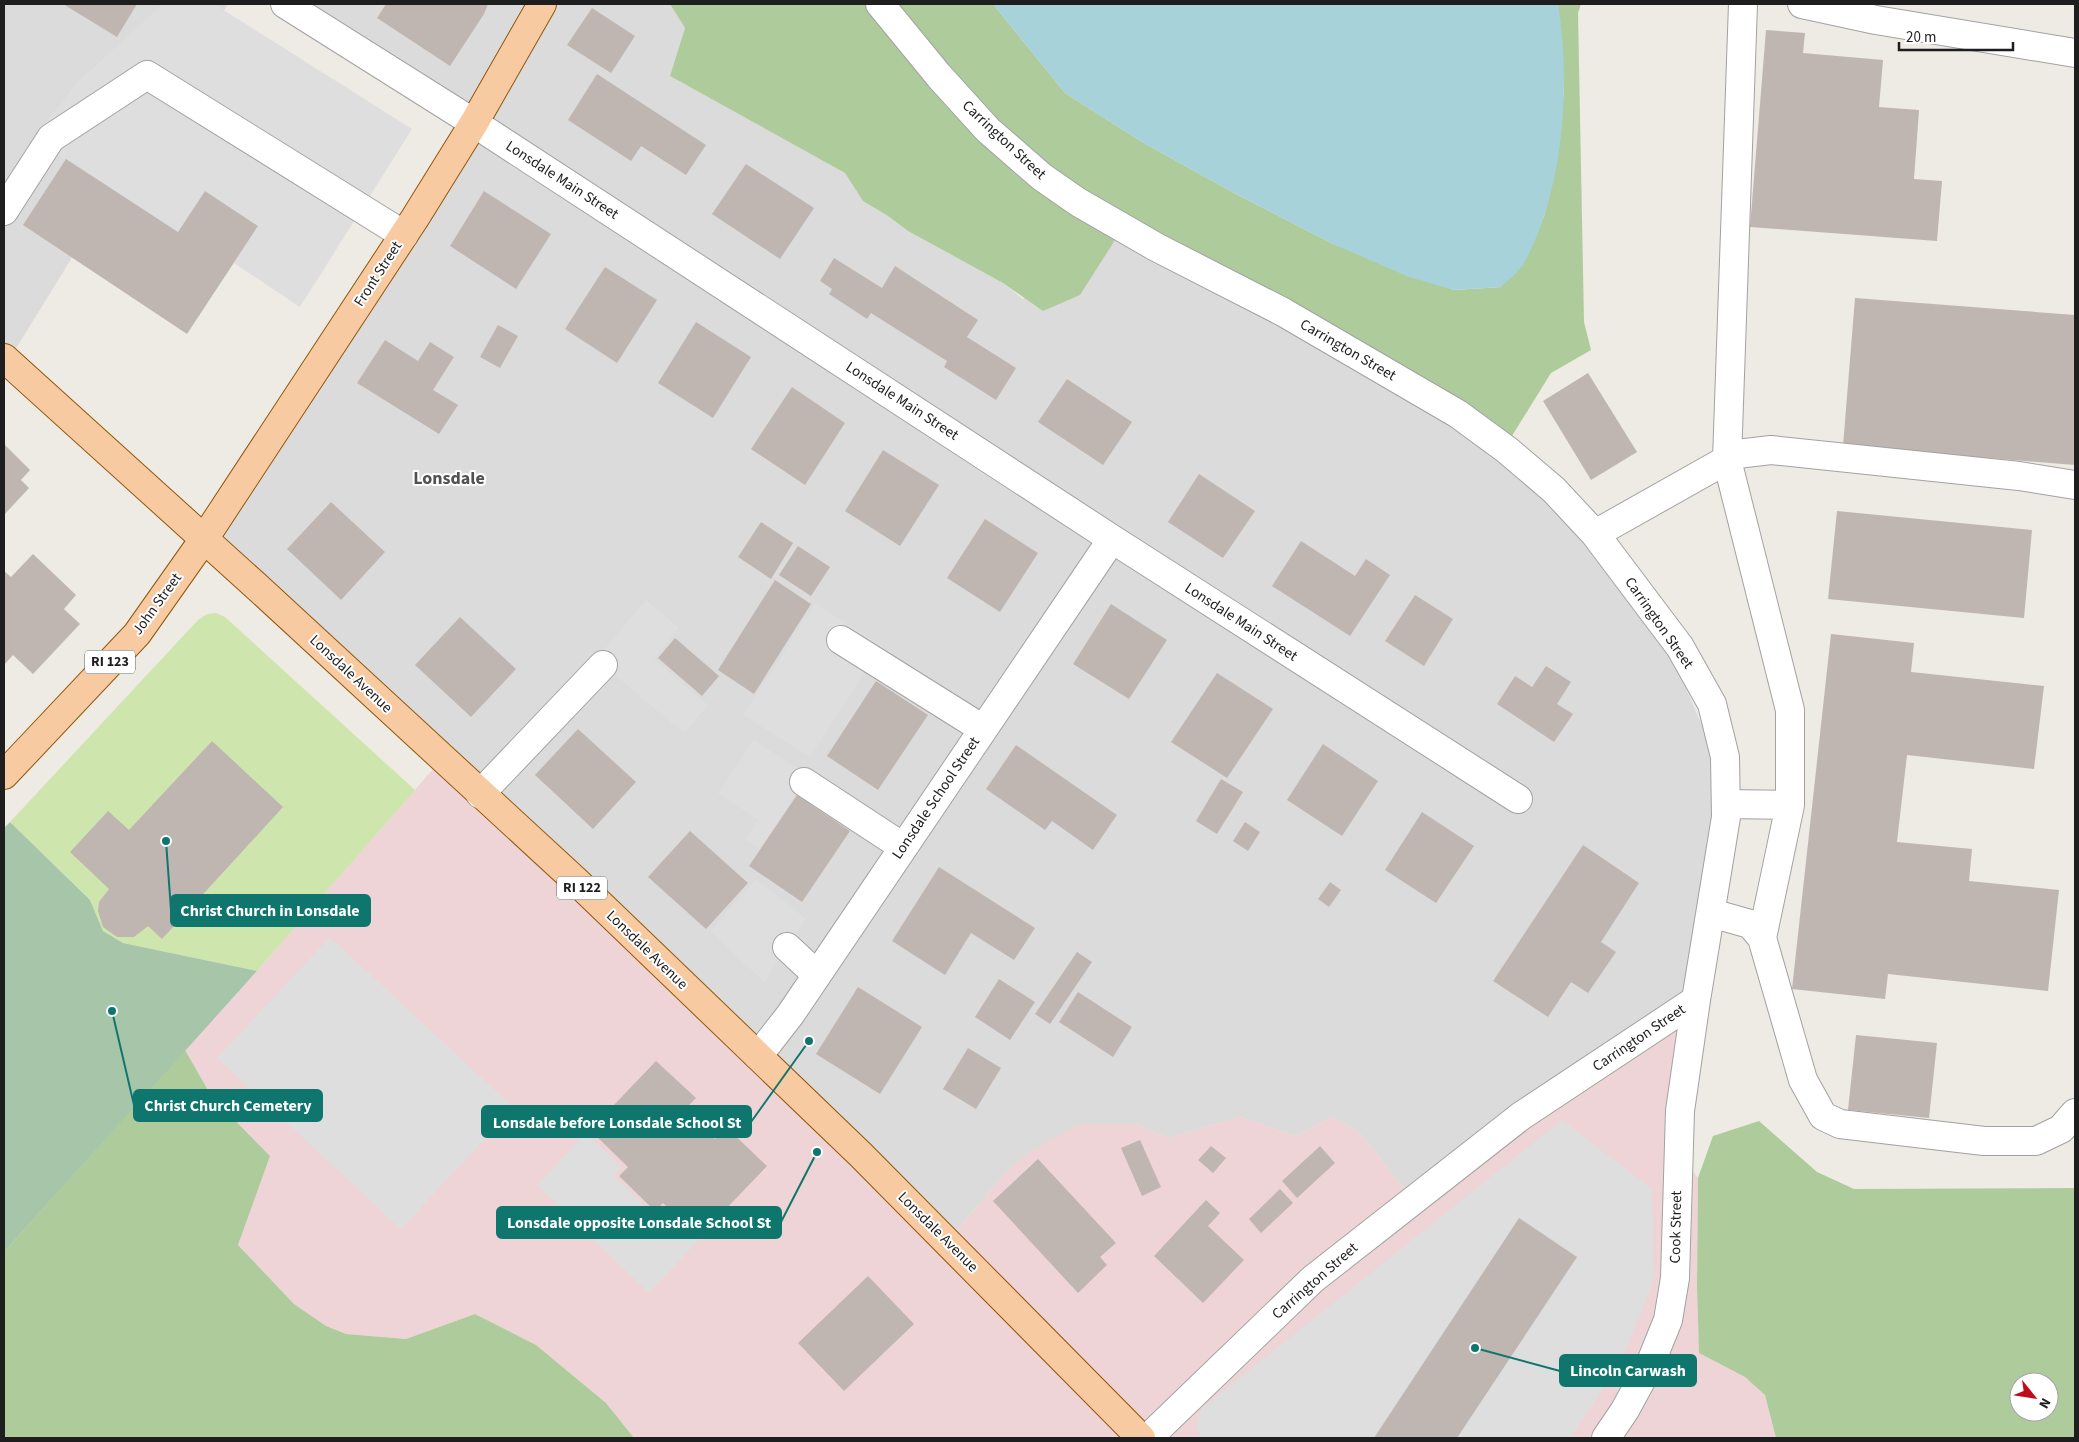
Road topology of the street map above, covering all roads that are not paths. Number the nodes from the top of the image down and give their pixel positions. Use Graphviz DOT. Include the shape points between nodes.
graph roads {
  1 [pos="285,4"];
  2 [pos="542,4"];
  3 [pos="880,4"];
  4 [pos="1743,4"];
  5 [pos="1802,4"];
  6 [pos="2075,53"];
  7 [pos="474,124"];
  8 [pos="4,210"];
  9 [pos="404,234"];
  10 [pos="4,358"];
  11 [pos="1727,460"];
  12 [pos="2075,485"];
  13 [pos="1595,534"];
  14 [pos="204,539"];
  15 [pos="1112,539"];
  16 [pos="841,640"];
  17 [pos="603,665"];
  18 [pos="983,729"];
  19 [pos="4,775"];
  20 [pos="804,782"];
  21 [pos="480,794"];
  22 [pos="1518,799"];
  23 [pos="1726,804"];
  24 [pos="1790,805"];
  25 [pos="903,847"];
  26 [pos="1711,913"];
  27 [pos="1762,938"];
  28 [pos="787,947"];
  29 [pos="817,975"];
  30 [pos="1696,1000"];
  31 [pos="758,1056"];
  32 [pos="2075,1113"];
  33 [pos="1141,1438"];
  34 [pos="1148,1438"];
  35 [pos="1606,1438"];
  1 -- 7 [label="street, Lonsdale Main Street"];
  2 -- 7 [label="main road, Front Street / RI 123"];
  3 -- 13 [label="street, Carrington Street" via="988,130 1042,177 1156,247 1283,312 1458,414 1554,490"];
  4 -- 11 [label="street"];
  5 -- 6 [label="street" via="1876,20"];
  7 -- 9 [label="main road, Front Street / RI 123"];
  7 -- 15 [label="street, Lonsdale Main Street"];
  8 -- 9 [label="street" via="51,138 146,75"];
  9 -- 14 [label="main road, Front Street / RI 123"];
  10 -- 14 [label="main road, Lonsdale Avenue / RI 122"];
  11 -- 12 [label="street" via="1737,454 1771,450 2019,476"];
  11 -- 13 [label="street"];
  11 -- 24 [label="street" via="1790,710"];
  13 -- 23 [label="street, Carrington Street" via="1680,647 1712,704 1725,757"];
  14 -- 19 [label="main road, John Street / RI 123" via="137,634"];
  14 -- 21 [label="main road, Lonsdale Avenue / RI 122"];
  15 -- 18 [label="street, Lonsdale School Street"];
  15 -- 22 [label="street, Lonsdale Main Street"];
  16 -- 18 [label="street"];
  17 -- 21 [label="street"];
  18 -- 25 [label="street, Lonsdale School Street"];
  20 -- 25 [label="street"];
  21 -- 31 [label="main road, Lonsdale Avenue / RI 122"];
  23 -- 24 [label="street"];
  23 -- 26 [label="street, Carrington Street"];
  24 -- 27 [label="street"];
  25 -- 29 [label="street, Lonsdale School Street"];
  26 -- 27 [label="street" via="1750,924"];
  26 -- 30 [label="street, Carrington Street"];
  27 -- 32 [label="street" via="1803,1080 1823,1116 1840,1124 1984,1142 2036,1141 2061,1129"];
  28 -- 29 [label="street"];
  29 -- 31 [label="street, Lonsdale School Street"];
  30 -- 34 [label="street, Carrington Street" via="1521,1116 1313,1279"];
  30 -- 35 [label="street, Cook Street" via="1680,1110 1676,1278 1668,1320 1652,1362"];
  31 -- 33 [label="main road, Lonsdale Avenue / RI 122" via="950,1242"];
}
